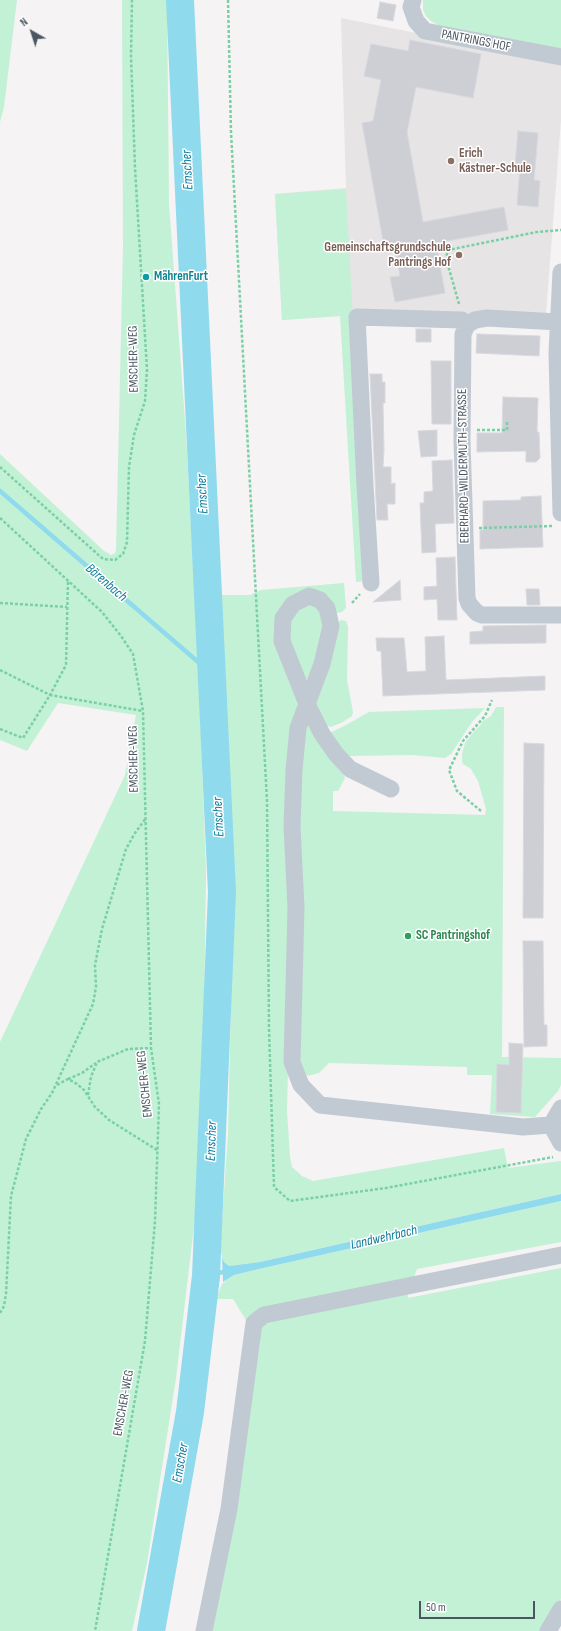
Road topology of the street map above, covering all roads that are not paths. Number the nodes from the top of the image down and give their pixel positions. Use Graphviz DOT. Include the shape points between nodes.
graph roads {
  1 [pos="413,0"];
  2 [pos="561,57"];
  3 [pos="561,272"];
  4 [pos="558,322"];
  5 [pos="467,325"];
  6 [pos="559,353"];
  7 [pos="557,519"];
  8 [pos="371,583"];
  9 [pos="561,615"];
  10 [pos="307,704"];
  11 [pos="391,789"];
  12 [pos="561,1108"];
  13 [pos="551,1126"];
  14 [pos="561,1143"];
  15 [pos="561,1255"];
  16 [pos="561,1609"];
  17 [pos="204,1631"];
  18 [pos="548,1631"];
  1 -- 2 [label="street, PANTRINGS HOF" via="411,7 416,21 425,31"];
  3 -- 4 [label="street"];
  4 -- 5 [label="street" via="487,318 475,320"];
  4 -- 6 [label="street"];
  5 -- 8 [label="street" via="462,320 357,317"];
  5 -- 9 [label="street, EBERHARD-WILDERMUTH-STRASSE" via="463,334 462,430 467,598 472,609 482,615"];
  6 -- 7 [label="street"];
  10 -- 10 [label="street" via="322,664 331,626 327,608 320,600 309,596 293,604 283,618 282,641"];
  10 -- 11 [label="street" via="322,734 345,764 350,769"];
  10 -- 13 [label="street" via="298,728 292,826 296,908 292,1062 301,1085 320,1105 523,1127"];
  12 -- 13 [label="street"];
  13 -- 14 [label="street"];
  15 -- 17 [label="street" via="264,1315 254,1323 230,1509"];
  16 -- 18 [label="street"];
}
